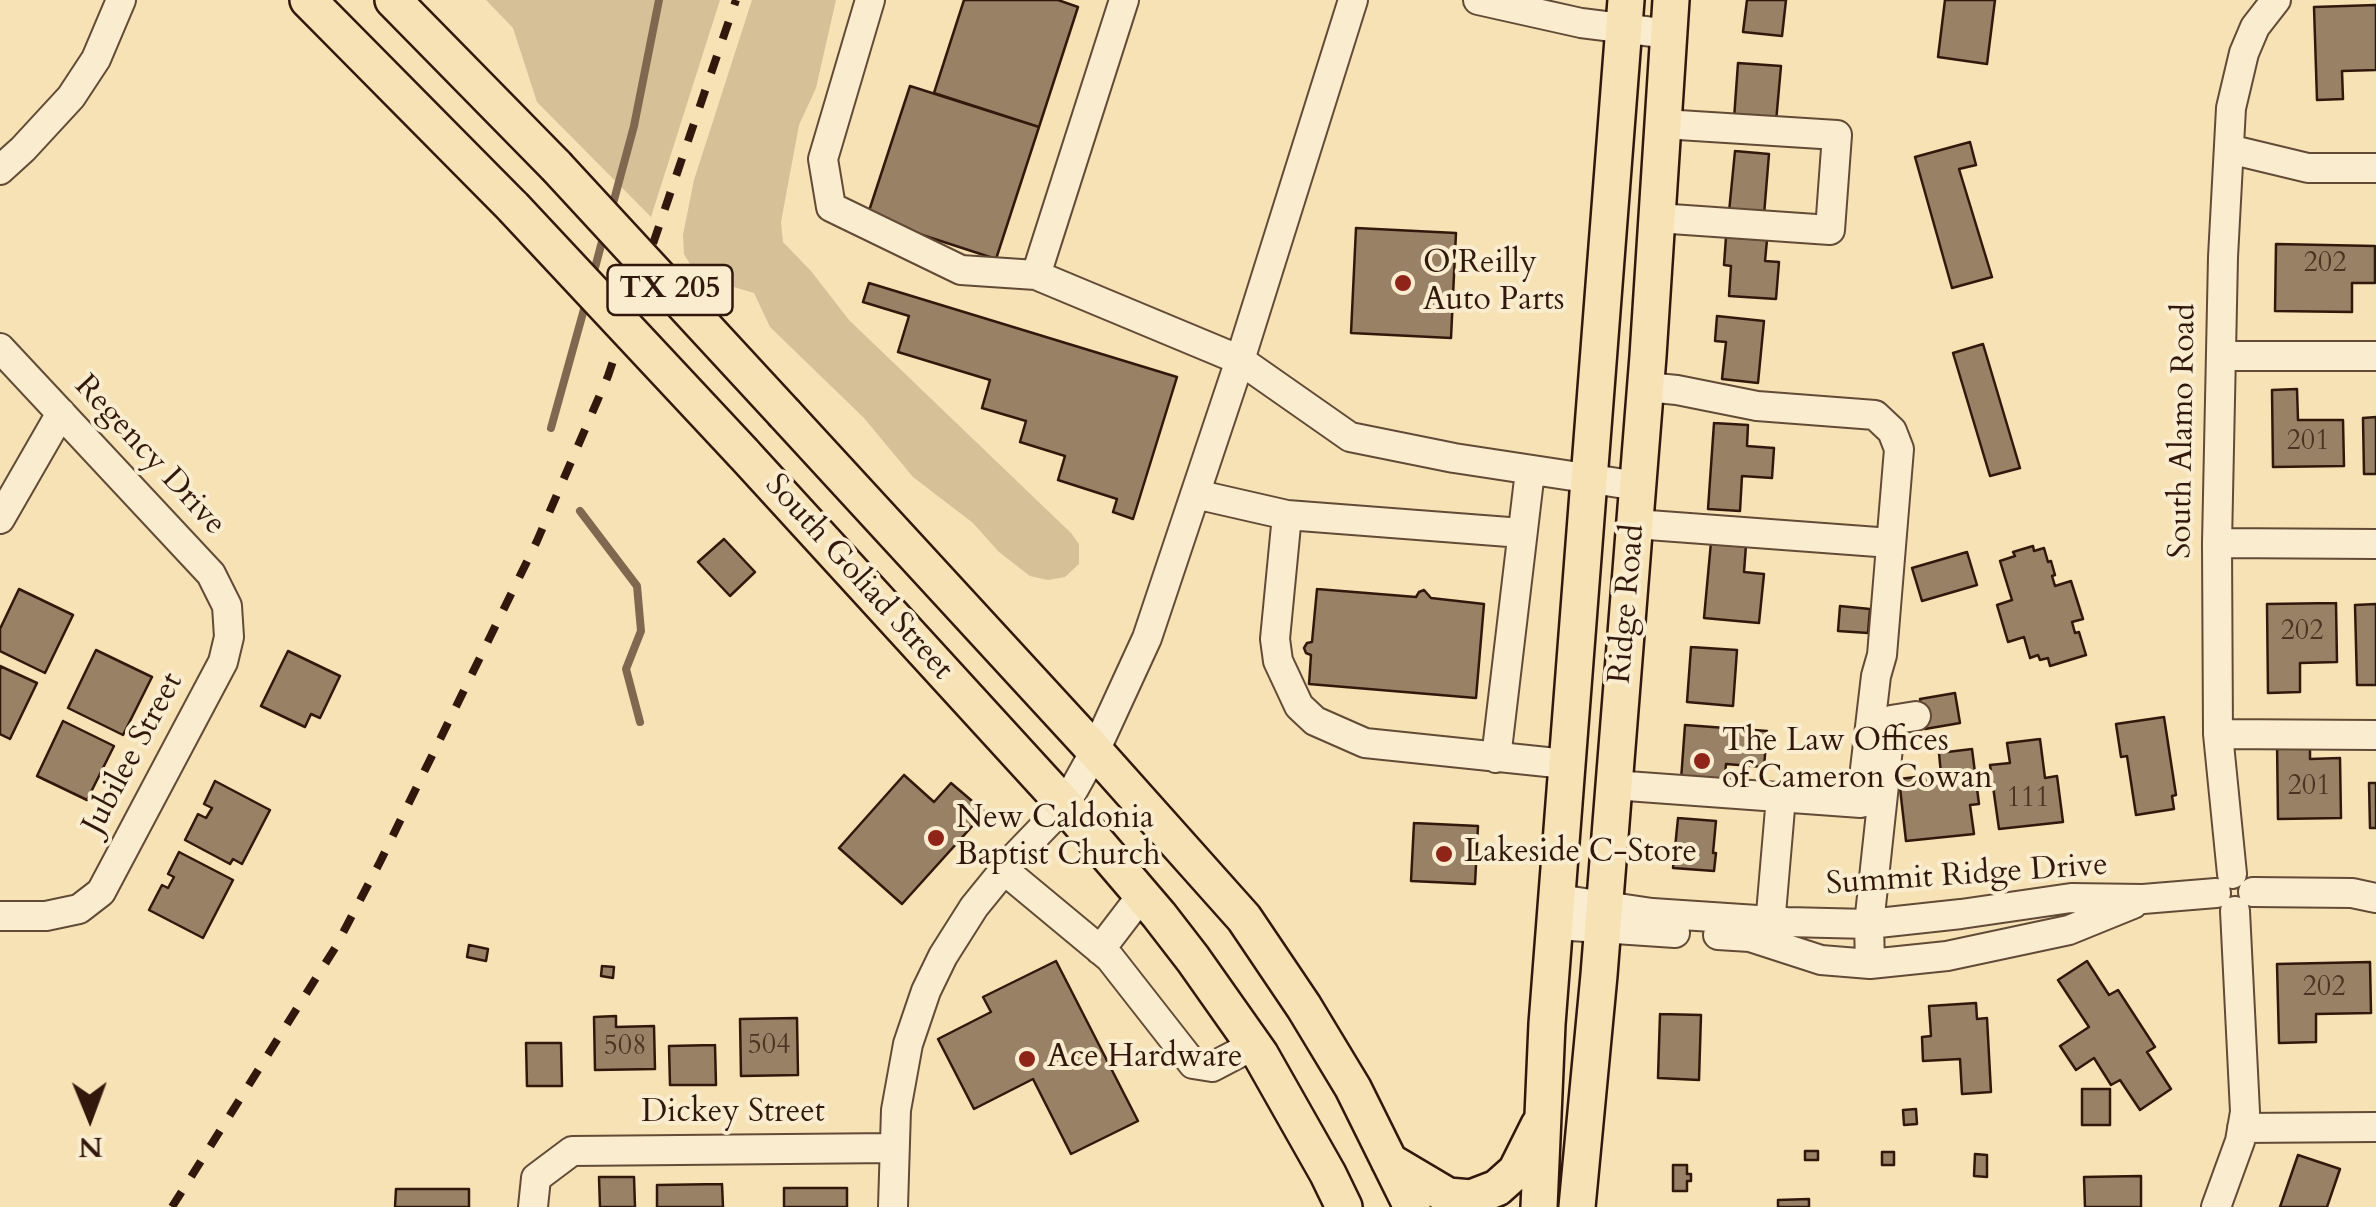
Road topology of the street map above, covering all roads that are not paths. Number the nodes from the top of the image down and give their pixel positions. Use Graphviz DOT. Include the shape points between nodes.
graph roads {
  1 [pos="121,0"];
  2 [pos="308,0"];
  3 [pos="393,0"];
  4 [pos="870,0"];
  5 [pos="1124,0"];
  6 [pos="1353,0"];
  7 [pos="1478,0"];
  8 [pos="2276,0"];
  9 [pos="1625,14"];
  10 [pos="1670,17"];
  11 [pos="1663,124"];
  12 [pos="2229,149"];
  13 [pos="2376,168"];
  14 [pos="0,170"];
  15 [pos="1657,218"];
  16 [pos="1036,275"];
  17 [pos="0,348"];
  18 [pos="2222,356"];
  19 [pos="2376,356"];
  20 [pos="1240,360"];
  21 [pos="1646,387"];
  22 [pos="61,413"];
  23 [pos="1530,471"];
  24 [pos="1590,481"];
  25 [pos="1638,486"];
  26 [pos="1195,494"];
  27 [pos="1287,516"];
  28 [pos="0,519"];
  29 [pos="1634,524"];
  30 [pos="1522,533"];
  31 [pos="1891,543"];
  32 [pos="2216,543"];
  33 [pos="2376,544"];
  34 [pos="228,622"];
  35 [pos="1916,716"];
  36 [pos="2218,734"];
  37 [pos="2376,735"];
  38 [pos="1095,751"];
  39 [pos="1496,758"];
  40 [pos="1566,764"];
  41 [pos="1613,785"];
  42 [pos="1781,797"];
  43 [pos="1065,804"];
  44 [pos="1004,870"];
  45 [pos="2234,892"];
  46 [pos="1142,895"];
  47 [pos="2376,898"];
  48 [pos="2143,899"];
  49 [pos="1557,912"];
  50 [pos="0,916"];
  51 [pos="1603,917"];
  52 [pos="1869,924"];
  53 [pos="1770,932"];
  54 [pos="1100,950"];
  55 [pos="1870,964"];
  56 [pos="1254,1044"];
  57 [pos="1544,1115"];
  58 [pos="2376,1127"];
  59 [pos="2242,1128"];
  60 [pos="894,1148"];
  61 [pos="1389,1160"];
  62 [pos="1579,1201"];
  63 [pos="533,1207"];
  64 [pos="893,1207"];
  65 [pos="1344,1207"];
  66 [pos="1412,1207"];
  67 [pos="1539,1207"];
  68 [pos="2216,1207"];
  1 -- 14 [label="street" via="71,97"];
  2 -- 43 [label="main road, South Goliad Street / TX 205, bridge" via="513,208"];
  3 -- 38 [label="main road, South Goliad Street / TX 205, bridge" via="556,166"];
  4 -- 16 [label="street" via="823,159 832,206 961,270"];
  5 -- 16 [label="street"];
  6 -- 20 [label="street"];
  7 -- 9 [label="street" via="1581,23"];
  8 -- 12 [label="street, South Alamo Road" via="2254,26 2244,53 2230,108"];
  9 -- 10 [label="street"];
  9 -- 24 [label="main road, Ridge Road"];
  10 -- 11 [label="main road, Ridge Road"];
  11 -- 15 [label="main road, Ridge Road"];
  11 -- 15 [label="street" via="1837,136 1830,230"];
  12 -- 13 [label="street" via="2308,168"];
  12 -- 18 [label="street, South Alamo Road"];
  15 -- 21 [label="main road, Ridge Road"];
  16 -- 20 [label="street"];
  17 -- 22 [label="street, Regency Drive"];
  18 -- 19 [label="street"];
  18 -- 32 [label="street, South Alamo Road"];
  20 -- 23 [label="street" via="1350,437"];
  20 -- 26 [label="street"];
  21 -- 25 [label="main road, Ridge Road"];
  21 -- 31 [label="street" via="1757,406 1876,415 1899,450"];
  22 -- 28 [label="street"];
  22 -- 34 [label="street, Regency Drive" via="211,574"];
  23 -- 24 [label="street"];
  23 -- 30 [label="street"];
  24 -- 25 [label="street"];
  24 -- 40 [label="main road, Ridge Road"];
  25 -- 29 [label="main road, Ridge Road"];
  26 -- 27 [label="street"];
  26 -- 38 [label="street" via="1147,638"];
  27 -- 30 [label="street"];
  27 -- 39 [label="street" via="1275,639 1299,706 1364,743"];
  29 -- 31 [label="street"];
  29 -- 41 [label="main road, Ridge Road"];
  30 -- 39 [label="street"];
  31 -- 42 [label="street" via="1862,803"];
  32 -- 33 [label="street"];
  32 -- 36 [label="street, South Alamo Road"];
  34 -- 50 [label="street, Jubilee Street" via="224,662 100,892 79,909"];
  35 -- 52 [label="street" via="1891,720"];
  36 -- 37 [label="street"];
  36 -- 45 [label="street, South Alamo Road"];
  38 -- 43 [label="street"];
  38 -- 61 [label="main road, South Goliad Street / TX 205" via="1244,918 1353,1088"];
  39 -- 40 [label="street"];
  40 -- 49 [label="main road, Ridge Road"];
  41 -- 42 [label="street"];
  41 -- 51 [label="main road, Ridge Road"];
  42 -- 53 [label="street"];
  43 -- 44 [label="street"];
  43 -- 46 [label="main road, South Goliad Street / TX 205"];
  44 -- 54 [label="street"];
  44 -- 60 [label="street" via="926,990 901,1078"];
  45 -- 47 [label="street, Summit Ridge Drive"];
  45 -- 48 [label="street, Summit Ridge Drive"];
  45 -- 59 [label="street, South Alamo Road"];
  46 -- 54 [label="street"];
  46 -- 56 [label="main road, South Goliad Street / TX 205"];
  48 -- 52 [label="street, Summit Ridge Drive" via="2071,898"];
  48 -- 55 [label="street, Summit Ridge Drive" via="2069,930 1947,956"];
  49 -- 51 [label="street, Summit Ridge Drive"];
  49 -- 57 [label="main road, Ridge Road"];
  51 -- 53 [label="street, Summit Ridge Drive" via="1750,937"];
  51 -- 62 [label="main road, Ridge Road"];
  52 -- 53 [label="street, Summit Ridge Drive"];
  52 -- 55 [label="street"];
  53 -- 55 [label="street, Summit Ridge Drive" via="1822,960"];
  54 -- 56 [label="street" via="1194,1064 1212,1067"];
  56 -- 65 [label="main road, South Goliad Street / TX 205"];
  57 -- 61 [label="main road" via="1516,1171 1498,1188 1471,1198 1448,1196"];
  57 -- 67 [label="main road, Ridge Road"];
  58 -- 59 [label="street"];
  59 -- 68 [label="street, South Alamo Road"];
  60 -- 63 [label="street, Dickey Street" via="572,1151 536,1178"];
  60 -- 64 [label="street"];
  61 -- 66 [label="main road, South Goliad Street / TX 205"];
}
